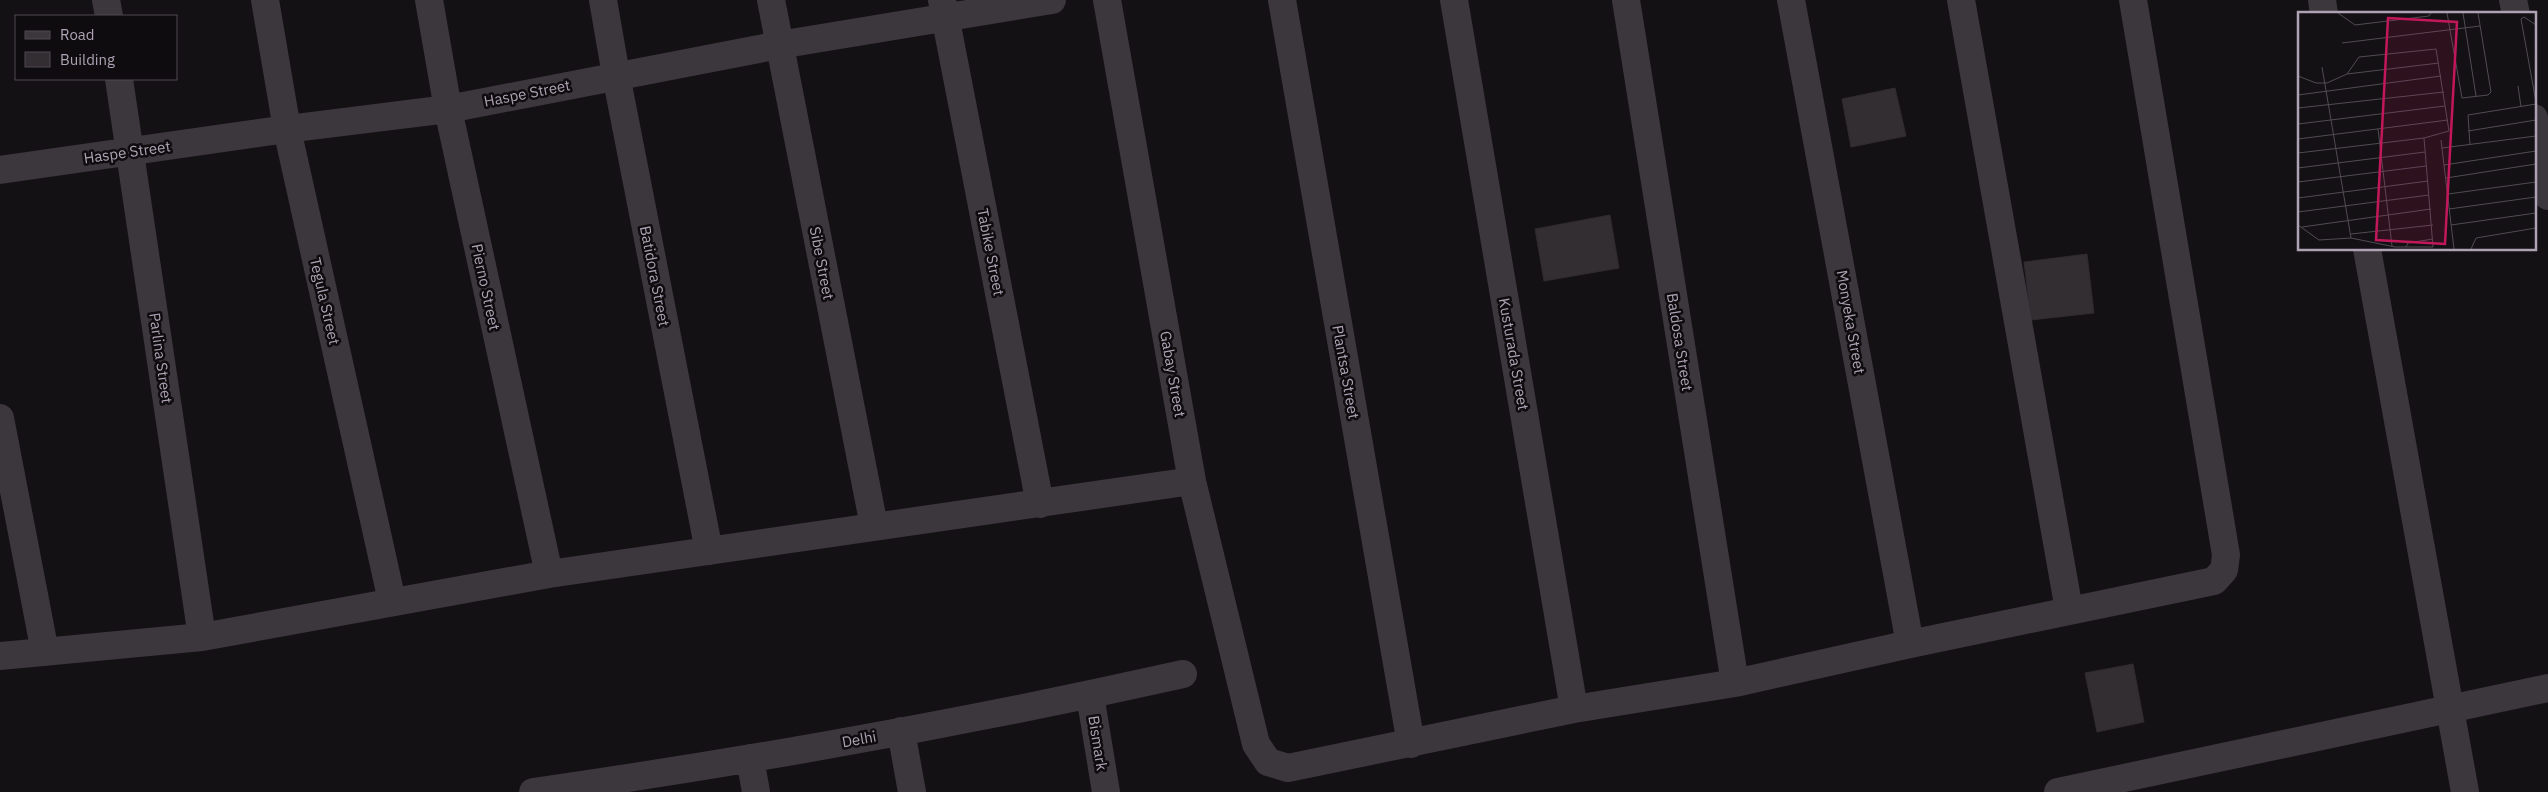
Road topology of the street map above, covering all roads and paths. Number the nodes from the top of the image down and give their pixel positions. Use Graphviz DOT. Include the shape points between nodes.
graph roads {
  1 [pos="106,0"];
  2 [pos="265,0"];
  3 [pos="429,0"];
  4 [pos="603,0"];
  5 [pos="771,0"];
  6 [pos="1052,0"];
  7 [pos="1107,0"];
  8 [pos="1282,0"];
  9 [pos="1454,0"];
  10 [pos="1626,0"];
  11 [pos="1791,0"];
  12 [pos="1961,0"];
  13 [pos="2133,0"];
  14 [pos="943,8"];
  15 [pos="108,15"];
  16 [pos="779,45"];
  17 [pos="616,75"];
  18 [pos="119,80"];
  19 [pos="448,110"];
  20 [pos="286,129"];
  21 [pos="2536,129"];
  22 [pos="131,152"];
  23 [pos="0,170"];
  24 [pos="2548,196"];
  25 [pos="2367,250"];
  26 [pos="0,418"];
  27 [pos="1192,481"];
  28 [pos="1040,504"];
  29 [pos="874,526"];
  30 [pos="709,551"];
  31 [pos="549,574"];
  32 [pos="392,601"];
  33 [pos="2069,610"];
  34 [pos="202,637"];
  35 [pos="1910,644"];
  36 [pos="45,652"];
  37 [pos="0,656"];
  38 [pos="1183,674"];
  39 [pos="1735,683"];
  40 [pos="2548,688"];
  41 [pos="1090,695"];
  42 [pos="1574,709"];
  43 [pos="2450,709"];
  44 [pos="901,731"];
  45 [pos="1411,744"];
  46 [pos="750,758"];
  47 [pos="572,789"];
  48 [pos="533,792"];
  49 [pos="756,792"];
  50 [pos="912,792"];
  51 [pos="1106,792"];
  52 [pos="2058,792"];
  53 [pos="2466,792"];
  1 -- 15 [label="street"];
  2 -- 20 [label="street, Tegula Street"];
  3 -- 19 [label="street, Pierno Street"];
  4 -- 17 [label="street, Batidora Street"];
  5 -- 16 [label="street, Sibe Street"];
  6 -- 14 [label="street, Haspe Street"];
  7 -- 27 [label="street, Gabay Street"];
  8 -- 45 [label="street, Plantsa Street"];
  9 -- 42 [label="street, Kusturada Street"];
  10 -- 39 [label="street, Baldosa Street"];
  11 -- 35 [label="street, Monyeka Street"];
  12 -- 33 [label="street"];
  13 -- 33 [label="street" via="2226,555 2224,570 2214,581"];
  14 -- 16 [label="street, Haspe Street"];
  14 -- 28 [label="street, Tabike Street"];
  16 -- 17 [label="street, Haspe Street"];
  16 -- 29 [label="street, Sibe Street"];
  17 -- 19 [label="street, Haspe Street"];
  17 -- 30 [label="street, Batidora Street"];
  18 -- 22 [label="street, Parlina Street"];
  19 -- 20 [label="street, Haspe Street"];
  19 -- 31 [label="street, Pierno Street"];
  20 -- 22 [label="street, Haspe Street"];
  20 -- 32 [label="street, Tegula Street"];
  21 -- 24 [label="street"];
  22 -- 23 [label="street, Haspe Street"];
  22 -- 34 [label="street, Parlina Street"];
  25 -- 43 [label="street"];
  26 -- 36 [label="street"];
  27 -- 28 [label="street"];
  27 -- 45 [label="street, Gabay Street" via="1256,744 1268,762 1288,768"];
  28 -- 29 [label="street"];
  29 -- 30 [label="street"];
  30 -- 31 [label="street"];
  31 -- 32 [label="street"];
  32 -- 34 [label="street"];
  33 -- 35 [label="street"];
  34 -- 36 [label="street"];
  35 -- 39 [label="street"];
  36 -- 37 [label="street"];
  38 -- 41 [label="street, Delhi"];
  39 -- 42 [label="street"];
  40 -- 43 [label="street"];
  41 -- 44 [label="street, Delhi"];
  41 -- 51 [label="street, Bismark"];
  42 -- 45 [label="street"];
  43 -- 52 [label="street"];
  43 -- 53 [label="street"];
  44 -- 46 [label="street, Delhi"];
  44 -- 50 [label="street"];
  46 -- 47 [label="street, Delhi"];
  46 -- 49 [label="street"];
  47 -- 48 [label="street, Delhi"];
}
